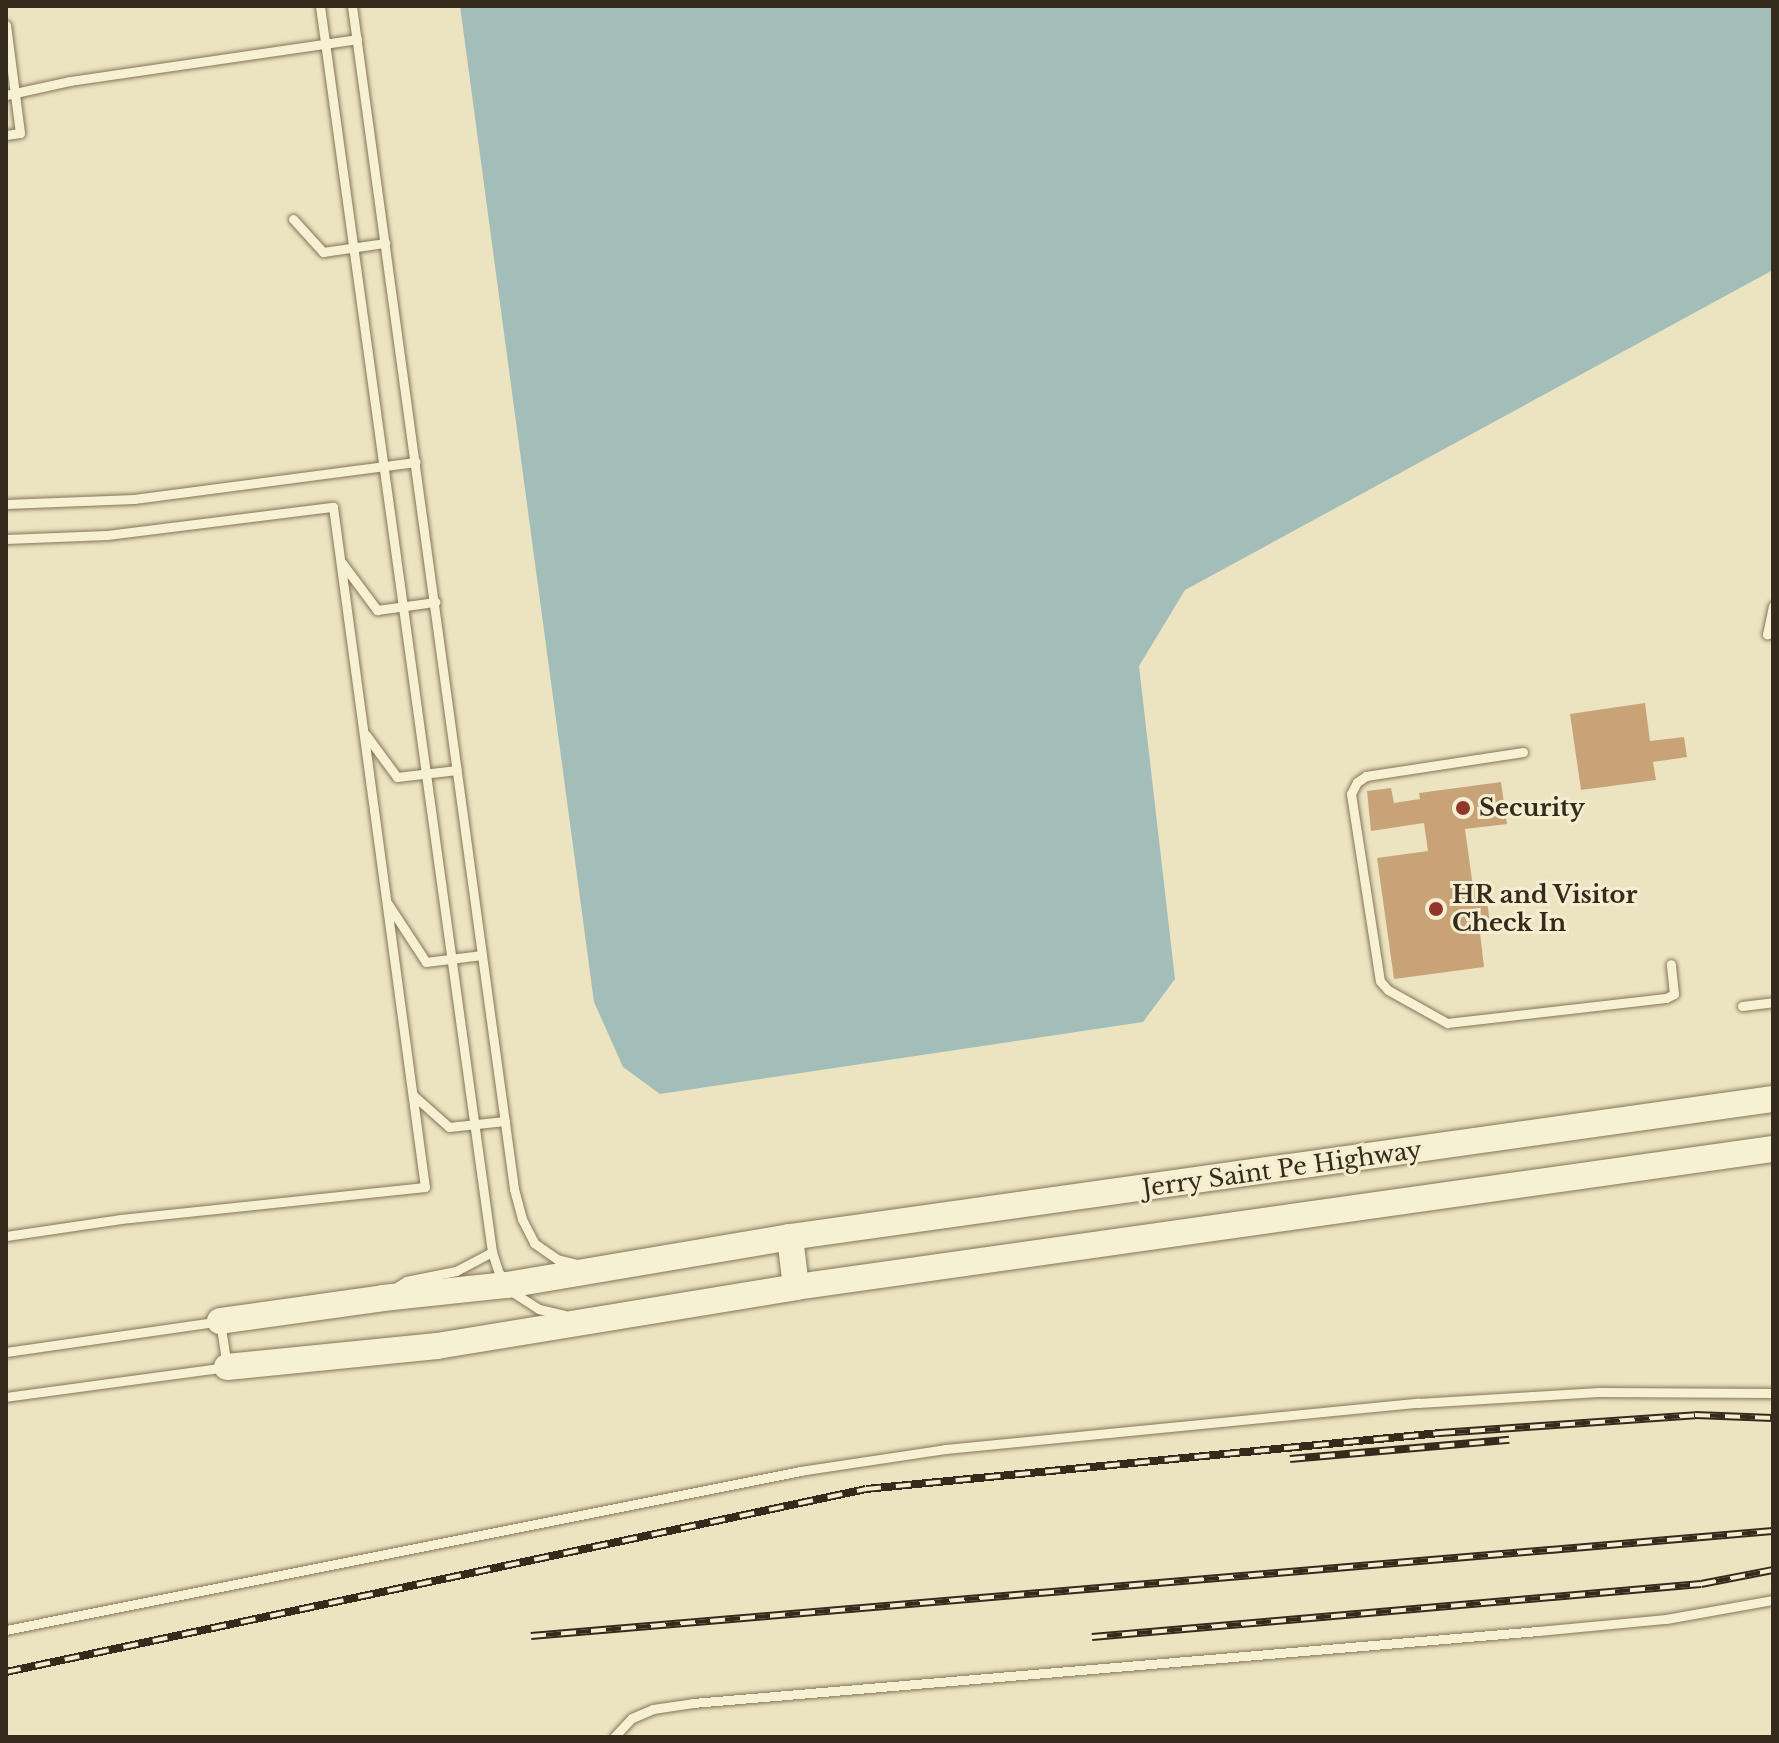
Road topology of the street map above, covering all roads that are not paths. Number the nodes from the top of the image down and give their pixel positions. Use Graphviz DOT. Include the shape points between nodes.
graph roads {
  1 [pos="320,6"];
  2 [pos="352,6"];
  3 [pos="6,25"];
  4 [pos="357,39"];
  5 [pos="325,44"];
  6 [pos="11,95"];
  7 [pos="20,133"];
  8 [pos="6,135"];
  9 [pos="6,146"];
  10 [pos="293,219"];
  11 [pos="385,243"];
  12 [pos="353,248"];
  13 [pos="416,462"];
  14 [pos="383,466"];
  15 [pos="6,504"];
  16 [pos="6,539"];
  17 [pos="340,560"];
  18 [pos="435,602"];
  19 [pos="1773,606"];
  20 [pos="403,607"];
  21 [pos="1773,633"];
  22 [pos="364,732"];
  23 [pos="1523,752"];
  24 [pos="457,770"];
  25 [pos="426,774"];
  26 [pos="386,901"];
  27 [pos="482,955"];
  28 [pos="451,960"];
  29 [pos="1671,964"];
  30 [pos="1773,1002"];
  31 [pos="1742,1006"];
  32 [pos="413,1095"];
  33 [pos="1773,1099"];
  34 [pos="505,1121"];
  35 [pos="474,1124"];
  36 [pos="1773,1149"];
  37 [pos="6,1236"];
  38 [pos="790,1237"];
  39 [pos="492,1252"];
  40 [pos="596,1267"];
  41 [pos="507,1285"];
  42 [pos="796,1287"];
  43 [pos="383,1298"];
  44 [pos="607,1318"];
  45 [pos="220,1321"];
  46 [pos="6,1352"];
  47 [pos="227,1367"];
  48 [pos="1773,1393"];
  49 [pos="6,1397"];
  50 [pos="1773,1600"];
  51 [pos="6,1630"];
  52 [pos="614,1737"];
  1 -- 5 [label="lane"];
  2 -- 4 [label="lane"];
  3 -- 6 [label="lane"];
  4 -- 5 [label="lane"];
  4 -- 11 [label="lane"];
  5 -- 6 [label="lane" via="70,81"];
  5 -- 12 [label="lane"];
  6 -- 7 [label="lane"];
  7 -- 8 [label="lane"];
  7 -- 9 [label="lane"];
  10 -- 12 [label="lane" via="323,252"];
  11 -- 12 [label="lane"];
  11 -- 13 [label="lane"];
  12 -- 14 [label="lane"];
  13 -- 14 [label="lane"];
  13 -- 18 [label="lane"];
  14 -- 15 [label="lane" via="134,499"];
  14 -- 20 [label="lane"];
  16 -- 17 [label="lane" via="107,535 333,507"];
  17 -- 20 [label="lane" via="377,610"];
  17 -- 22 [label="lane"];
  18 -- 20 [label="lane"];
  18 -- 24 [label="lane"];
  19 -- 21 [label="lane" via="1767,634"];
  20 -- 25 [label="lane"];
  22 -- 25 [label="lane" via="397,777"];
  22 -- 26 [label="lane"];
  23 -- 29 [label="lane" via="1366,776 1357,782 1351,794 1380,981 1447,1023 1666,998 1674,994"];
  24 -- 25 [label="lane"];
  24 -- 27 [label="lane"];
  25 -- 28 [label="lane"];
  26 -- 28 [label="lane" via="426,962"];
  26 -- 32 [label="lane"];
  27 -- 28 [label="lane"];
  27 -- 34 [label="lane"];
  28 -- 35 [label="lane"];
  30 -- 31 [label="lane"];
  32 -- 35 [label="lane" via="449,1127"];
  32 -- 37 [label="lane" via="425,1187"];
  33 -- 38 [label="main road, Jerry Saint Pe Highway"];
  34 -- 35 [label="lane"];
  34 -- 40 [label="lane" via="526,1230 557,1259"];
  35 -- 39 [label="lane"];
  36 -- 42 [label="main road, Jerry Saint Pe Highway"];
  38 -- 40 [label="main road, Jerry Saint Pe Highway"];
  38 -- 42 [label="main road"];
  39 -- 41 [label="lane"];
  39 -- 43 [label="lane" via="456,1271 406,1281"];
  40 -- 41 [label="main road, Jerry Saint Pe Highway"];
  41 -- 43 [label="main road, Jerry Saint Pe Highway"];
  41 -- 44 [label="lane" via="539,1309"];
  42 -- 44 [label="main road, Jerry Saint Pe Highway"];
  43 -- 45 [label="main road, Jerry Saint Pe Highway"];
  44 -- 47 [label="main road, Jerry Saint Pe Highway" via="378,1355"];
  45 -- 46 [label="lane"];
  45 -- 47 [label="lane"];
  47 -- 49 [label="lane"];
  48 -- 51 [label="lane" via="1599,1392 1418,1403 945,1449 800,1471"];
  50 -- 52 [label="lane" via="1666,1619 693,1703 632,1718"];
}
